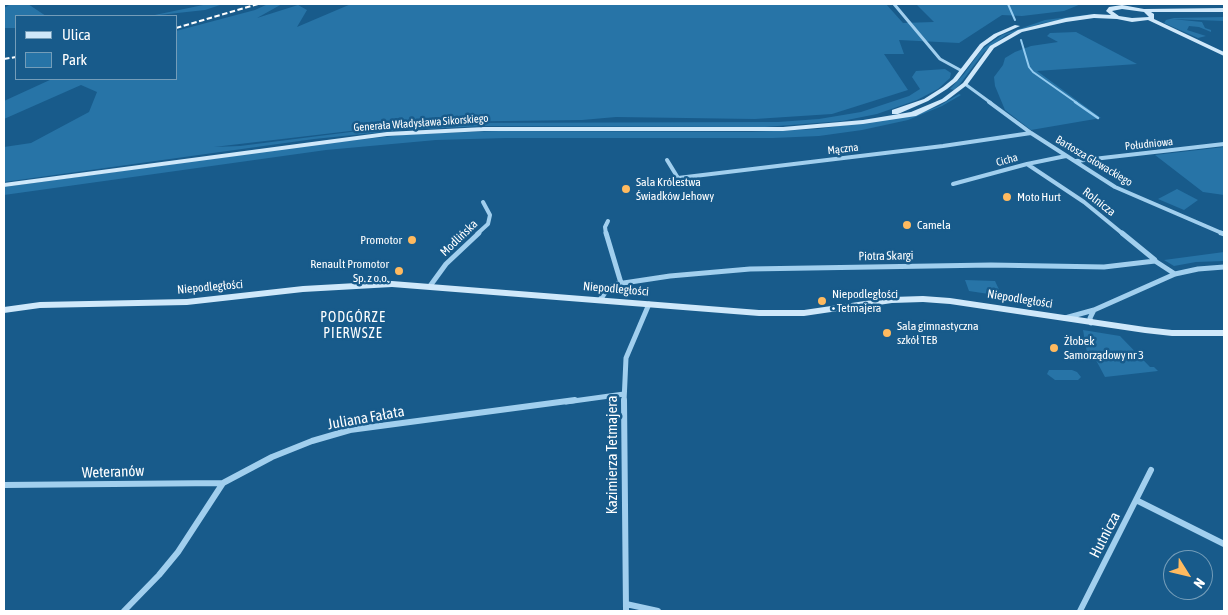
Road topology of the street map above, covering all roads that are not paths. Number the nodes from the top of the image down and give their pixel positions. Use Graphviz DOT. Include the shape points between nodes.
graph roads {
  1 [pos="894,4"];
  2 [pos="1105,4"];
  3 [pos="1111,7"];
  4 [pos="1142,10"];
  5 [pos="1224,12"];
  6 [pos="1117,17"];
  7 [pos="1151,18"];
  8 [pos="1137,20"];
  9 [pos="1185,37"];
  10 [pos="1224,54"];
  11 [pos="962,71"];
  12 [pos="965,84"];
  13 [pos="842,124"];
  14 [pos="1031,133"];
  15 [pos="1224,144"];
  16 [pos="1067,156"];
  17 [pos="667,160"];
  18 [pos="1075,161"];
  19 [pos="1026,164"];
  20 [pos="953,184"];
  21 [pos="4,185"];
  22 [pos="482,202"];
  23 [pos="608,221"];
  24 [pos="1224,234"];
  25 [pos="1155,261"];
  26 [pos="1224,267"];
  27 [pos="1175,274"];
  28 [pos="620,284"];
  29 [pos="430,286"];
  30 [pos="600,300"];
  31 [pos="649,304"];
  32 [pos="4,310"];
  33 [pos="1094,310"];
  34 [pos="1063,318"];
  35 [pos="1091,323"];
  36 [pos="1224,333"];
  37 [pos="624,394"];
  38 [pos="1152,470"];
  39 [pos="223,482"];
  40 [pos="4,485"];
  41 [pos="1136,500"];
  42 [pos="1224,544"];
  43 [pos="626,608"];
  44 [pos="124,611"];
  45 [pos="658,611"];
  46 [pos="1080,611"];
  1 -- 11 [label="street" via="940,59"];
  2 -- 3 [label="main road"];
  3 -- 4 [label="main road, Generała Władysława Sikorskiego"];
  3 -- 6 [label="main road" via="1110,13"];
  3 -- 11 [label="main road, Generała Władysława Sikorskiego" via="1044,19 1004,31 982,45"];
  4 -- 5 [label="main road"];
  4 -- 7 [label="main road"];
  5 -- 7 [label="main road"];
  6 -- 8 [label="main road, Generała Władysława Sikorskiego"];
  6 -- 12 [label="main road, Generała Władysława Sikorskiego" via="1094,16 1060,21 1014,33 988,52"];
  7 -- 8 [label="main road"];
  7 -- 9 [label="main road"];
  8 -- 9 [label="main road"];
  9 -- 10 [label="main road"];
  11 -- 13 [label="main road, Generała Władysława Sikorskiego" via="949,85 920,103"];
  12 -- 13 [label="main road, Generała Władysława Sikorskiego" via="944,100 913,114"];
  12 -- 14 [label="street, Bartosza Głowackiego"];
  13 -- 21 [label="main road, Generała Władysława Sikorskiego" via="738,130 484,129 422,132 310,143"];
  14 -- 16 [label="street, Bartosza Głowackiego"];
  14 -- 17 [label="street, Mączna" via="678,178"];
  15 -- 18 [label="street, Południowa"];
  16 -- 18 [label="street, Bartosza Głowackiego"];
  16 -- 19 [label="street, Cicha"];
  18 -- 24 [label="street, Bartosza Głowackiego" via="1115,187"];
  19 -- 20 [label="street, Cicha"];
  19 -- 25 [label="street, Rolnicza" via="1084,202"];
  22 -- 29 [label="street, Modlińska" via="490,216 488,224 446,264"];
  23 -- 28 [label="street" via="605,227 608,244"];
  25 -- 27 [label="street"];
  25 -- 28 [label="street, Piotra Skargi" via="1104,267 991,265 750,269"];
  26 -- 27 [label="street"];
  27 -- 33 [label="street"];
  28 -- 30 [label="street" via="608,288"];
  29 -- 30 [label="main road, Niepodległości"];
  29 -- 32 [label="main road, Niepodległości" via="355,285 187,302 40,305"];
  30 -- 31 [label="main road, Niepodległości"];
  31 -- 34 [label="main road, Niepodległości" via="733,311 804,312 892,300 923,300"];
  31 -- 37 [label="street, Kazimierza Tetmajera" via="626,358"];
  33 -- 34 [label="street"];
  33 -- 35 [label="street"];
  34 -- 35 [label="main road, Niepodległości"];
  35 -- 36 [label="main road, Niepodległości" via="1172,333"];
  37 -- 39 [label="street, Juliana Fałata" via="350,430 272,457"];
  37 -- 43 [label="street, Kazimierza Tetmajera"];
  38 -- 41 [label="street, Hutnicza"];
  39 -- 40 [label="street, Weteranów"];
  39 -- 44 [label="street" via="178,552"];
  41 -- 42 [label="street"];
  41 -- 46 [label="street, Hutnicza"];
  43 -- 45 [label="street"];
}
